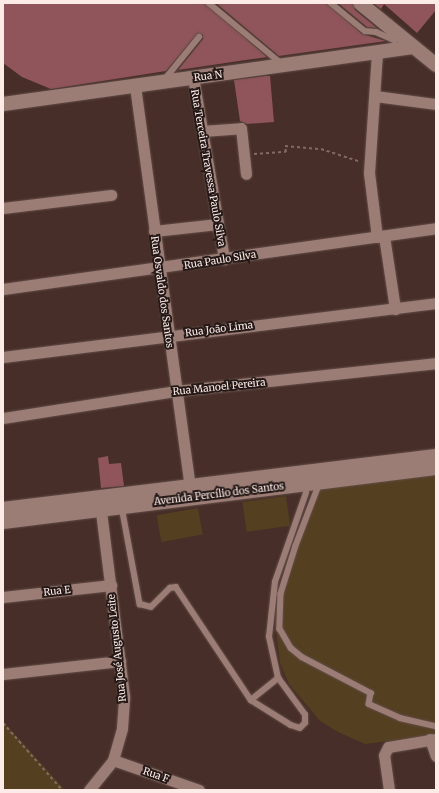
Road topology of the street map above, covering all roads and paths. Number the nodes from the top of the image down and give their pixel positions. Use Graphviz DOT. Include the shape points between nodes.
graph roads {
  1 [pos="209,3"];
  2 [pos="331,3"];
  3 [pos="360,3"];
  4 [pos="199,37"];
  5 [pos="387,43"];
  6 [pos="413,47"];
  7 [pos="436,65"];
  8 [pos="284,66"];
  9 [pos="193,77"];
  10 [pos="162,82"];
  11 [pos="135,86"];
  12 [pos="375,96"];
  13 [pos="3,104"];
  14 [pos="436,104"];
  15 [pos="202,131"];
  16 [pos="244,155"];
  17 [pos="370,164"];
  18 [pos="246,174"];
  19 [pos="111,195"];
  20 [pos="3,208"];
  21 [pos="218,224"];
  22 [pos="436,228"];
  23 [pos="154,231"];
  24 [pos="380,236"];
  25 [pos="224,259"];
  26 [pos="159,269"];
  27 [pos="3,289"];
  28 [pos="436,303"];
  29 [pos="395,309"];
  30 [pos="168,335"];
  31 [pos="3,357"];
  32 [pos="436,363"];
  33 [pos="176,391"];
  34 [pos="3,418"];
  35 [pos="436,456"];
  36 [pos="436,468"];
  37 [pos="290,479"];
  38 [pos="321,481"];
  39 [pos="190,491"];
  40 [pos="306,493"];
  41 [pos="101,504"];
  42 [pos="122,507"];
  43 [pos="3,510"];
  44 [pos="3,522"];
  45 [pos="111,585"];
  46 [pos="3,597"];
  47 [pos="120,661"];
  48 [pos="3,674"];
  49 [pos="278,678"];
  50 [pos="251,700"];
  51 [pos="3,723"];
  52 [pos="436,726"];
  53 [pos="433,739"];
  54 [pos="436,756"];
  55 [pos="113,760"];
  56 [pos="178,786"];
  57 [pos="62,790"];
  58 [pos="89,790"];
  59 [pos="199,790"];
  60 [pos="389,790"];
  1 -- 8 [label="lane"];
  2 -- 5 [label="lane" via="365,31 376,32"];
  3 -- 5 [label="street"];
  4 -- 10 [label="lane"];
  5 -- 6 [label="street"];
  5 -- 6 [label="street, Rua N"];
  5 -- 8 [label="street, Rua N"];
  5 -- 12 [label="street"];
  6 -- 7 [label="street"];
  8 -- 9 [label="street, Rua N"];
  9 -- 10 [label="street, Rua N"];
  9 -- 15 [label="street, Rua Terceira Travessa Paulo Silva"];
  10 -- 11 [label="street, Rua N"];
  11 -- 13 [label="street, Rua N"];
  11 -- 23 [label="street, Rua Osvaldo dos Santos"];
  12 -- 14 [label="street"];
  12 -- 17 [label="street"];
  15 -- 16 [label="street" via="241,128"];
  15 -- 21 [label="street, Rua Terceira Travessa Paulo Silva"];
  16 -- 17 [label="path" via="286,152 285,146 321,149"];
  16 -- 18 [label="street"];
  17 -- 24 [label="street" via="370,191"];
  19 -- 20 [label="street"];
  21 -- 23 [label="street"];
  21 -- 25 [label="street, Rua Terceira Travessa Paulo Silva"];
  22 -- 24 [label="street, Rua Paulo Silva"];
  23 -- 26 [label="street, Rua Osvaldo dos Santos"];
  24 -- 25 [label="street, Rua Paulo Silva"];
  24 -- 29 [label="street"];
  25 -- 26 [label="street, Rua Paulo Silva"];
  26 -- 27 [label="street, Rua Paulo Silva"];
  26 -- 30 [label="street, Rua Osvaldo dos Santos"];
  28 -- 29 [label="street, Rua João Lima"];
  29 -- 30 [label="street, Rua João Lima"];
  30 -- 31 [label="street, Rua João Lima"];
  30 -- 33 [label="street, Rua Osvaldo dos Santos"];
  32 -- 33 [label="street, Rua Manoel Pereira"];
  33 -- 34 [label="street, Rua Manoel Pereira"];
  33 -- 39 [label="street, Rua Osvaldo dos Santos"];
  35 -- 37 [label="street, Avenida Percílio dos Santos"];
  36 -- 38 [label="street, Avenida Percílio dos Santos"];
  37 -- 38 [label="street, Avenida Percílio dos Santos"];
  37 -- 39 [label="street, Avenida Percílio dos Santos"];
  38 -- 52 [label="lane" via="281,594 280,629 291,648 302,657 371,693 369,704 400,718"];
  39 -- 41 [label="street, Avenida Percílio dos Santos"];
  39 -- 42 [label="street, Avenida Percílio dos Santos"];
  40 -- 49 [label="lane" via="275,582 269,637"];
  41 -- 42 [label="street, Avenida Percílio dos Santos"];
  41 -- 43 [label="street, Avenida Percílio dos Santos"];
  41 -- 44 [label="street, Avenida Percílio dos Santos"];
  41 -- 45 [label="street, Rua José Augusto Leite"];
  42 -- 50 [label="lane" via="140,604 151,607 170,588 176,586"];
  45 -- 46 [label="street, Rua E"];
  45 -- 47 [label="street, Rua José Augusto Leite"];
  47 -- 48 [label="street"];
  47 -- 55 [label="street, Rua José Augusto Leite" via="124,696 122,728"];
  49 -- 50 [label="lane"];
  49 -- 50 [label="lane" via="305,715 304,726 291,726"];
  51 -- 57 [label="path"];
  53 -- 54 [label="street"];
  53 -- 60 [label="street" via="392,745 386,751"];
  55 -- 56 [label="street, Rua F"];
  55 -- 58 [label="street, Rua José Augusto Leite"];
  56 -- 59 [label="street, Rua F"];
}
